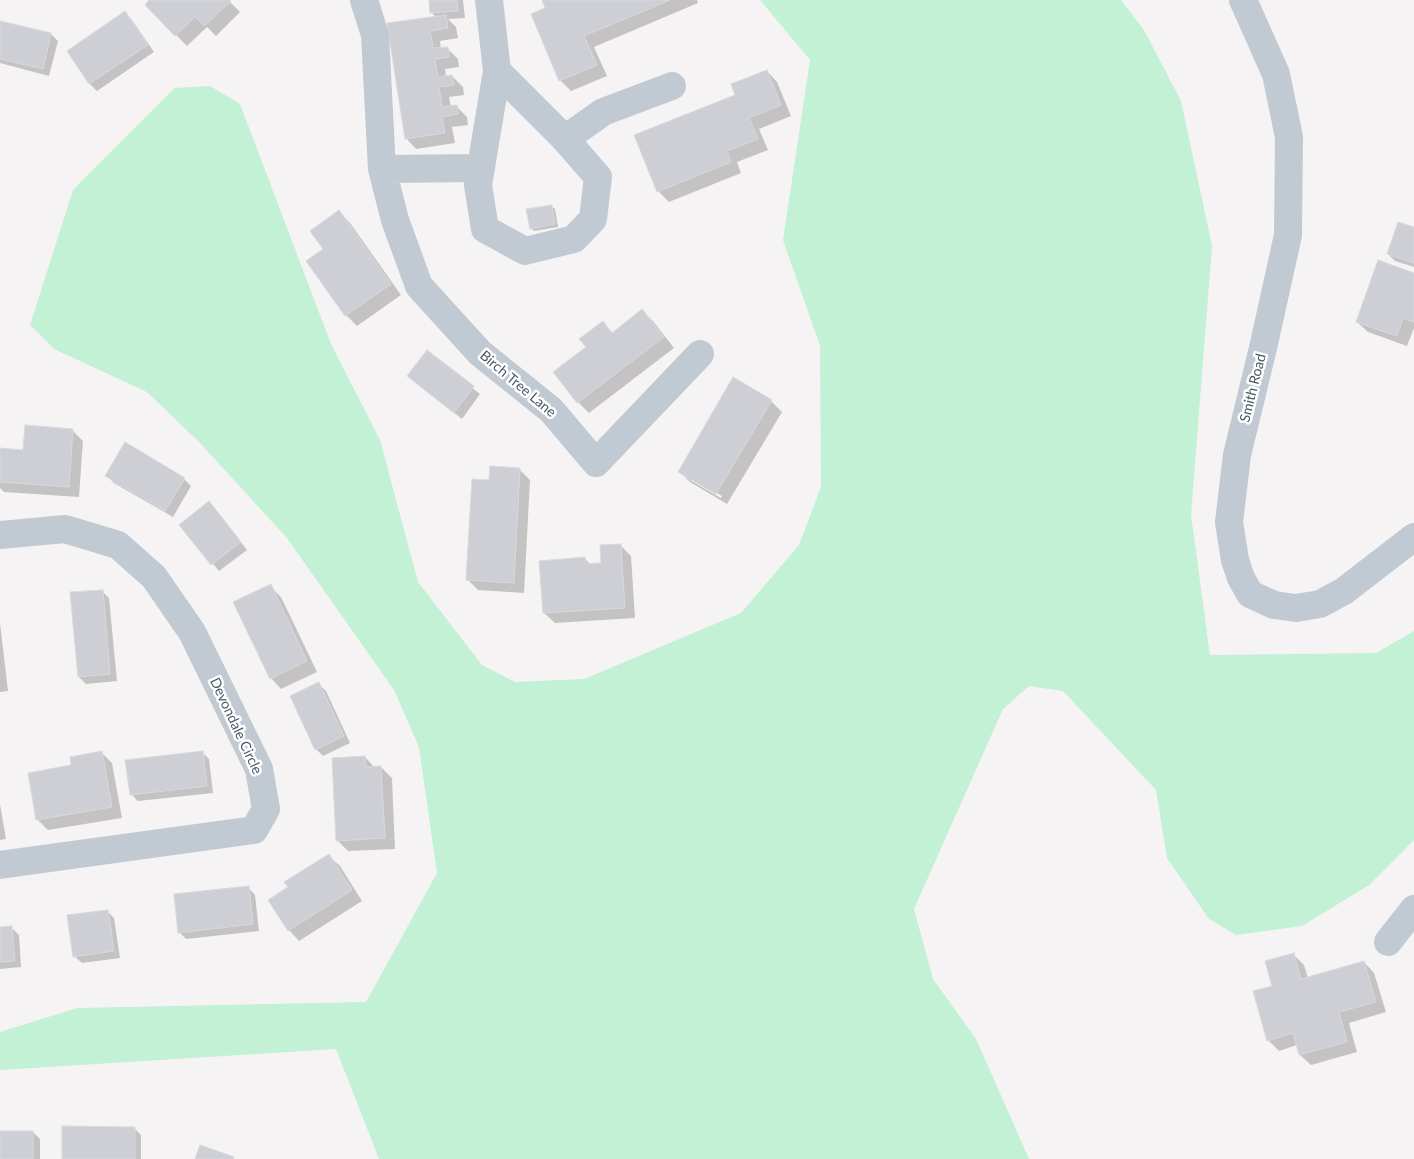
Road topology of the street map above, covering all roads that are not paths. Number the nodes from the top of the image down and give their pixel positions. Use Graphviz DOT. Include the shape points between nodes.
graph roads {
  1 [pos="364,0"];
  2 [pos="489,0"];
  3 [pos="1242,0"];
  4 [pos="497,71"];
  5 [pos="672,86"];
  6 [pos="565,139"];
  7 [pos="481,168"];
  8 [pos="382,169"];
  9 [pos="700,354"];
  10 [pos="0,535"];
  11 [pos="1414,537"];
  12 [pos="0,865"];
  13 [pos="1414,909"];
  14 [pos="1388,942"];
  1 -- 8 [label="street, Birch Tree Lane" via="375,35"];
  2 -- 4 [label="street"];
  3 -- 11 [label="street, Smith Road" via="1276,74 1289,137 1288,235 1237,455 1229,522 1235,560 1250,594 1274,605 1296,608 1320,604 1344,592"];
  4 -- 6 [label="street"];
  4 -- 7 [label="street"];
  5 -- 6 [label="street" via="603,112"];
  6 -- 7 [label="street" via="598,177 593,219 574,239 525,251 485,229 478,185"];
  7 -- 8 [label="street"];
  8 -- 9 [label="street, Birch Tree Lane" via="395,220 419,286 480,353 552,410 596,463"];
  10 -- 12 [label="street, Devondale Circle" via="64,529 118,545 154,577 192,632 258,769 266,809 254,830"];
  13 -- 14 [label="street"];
}
